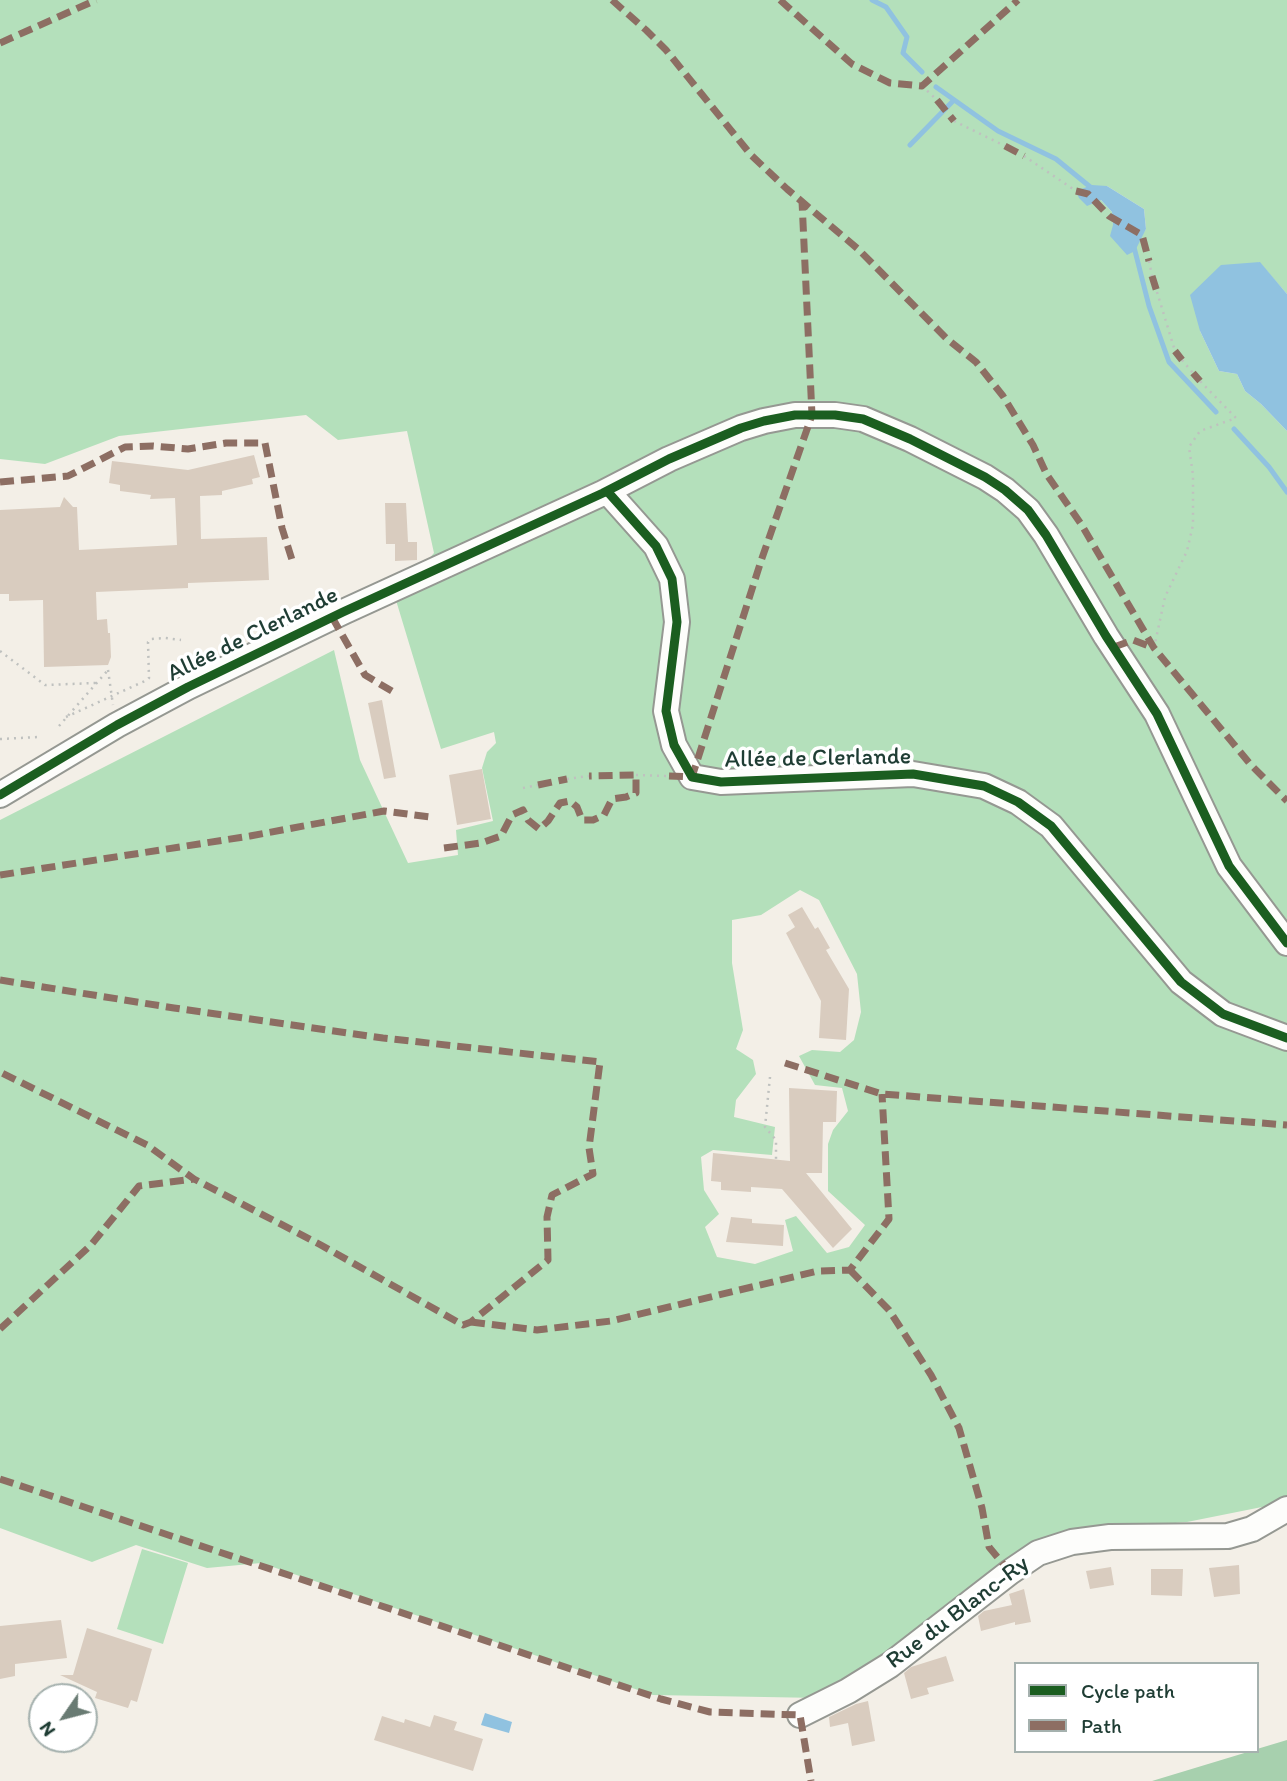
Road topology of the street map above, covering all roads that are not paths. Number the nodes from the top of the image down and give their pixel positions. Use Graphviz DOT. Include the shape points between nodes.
graph roads {
  1 [pos="607,491"];
  2 [pos="0,795"];
  3 [pos="1287,943"];
  4 [pos="1287,1038"];
  5 [pos="1287,1509"];
  6 [pos="800,1715"];
  1 -- 2 [label="street, Allée de Clerlande" via="282,640 117,725"];
  1 -- 3 [label="street, Allée de Clerlande" via="741,428 812,415 852,417 880,425 1002,487 1028,510 1046,535 1157,714 1229,866"];
  1 -- 4 [label="street, Allée de Clerlande" via="656,546 672,579 677,622 667,711 674,745 692,777 721,782 914,775 984,786 1018,802 1051,826 1181,982 1223,1014"];
  5 -- 6 [label="street, Rue du Blanc-Ry" via="1252,1529 1228,1536 1110,1537 1038,1553 890,1665"];
}
